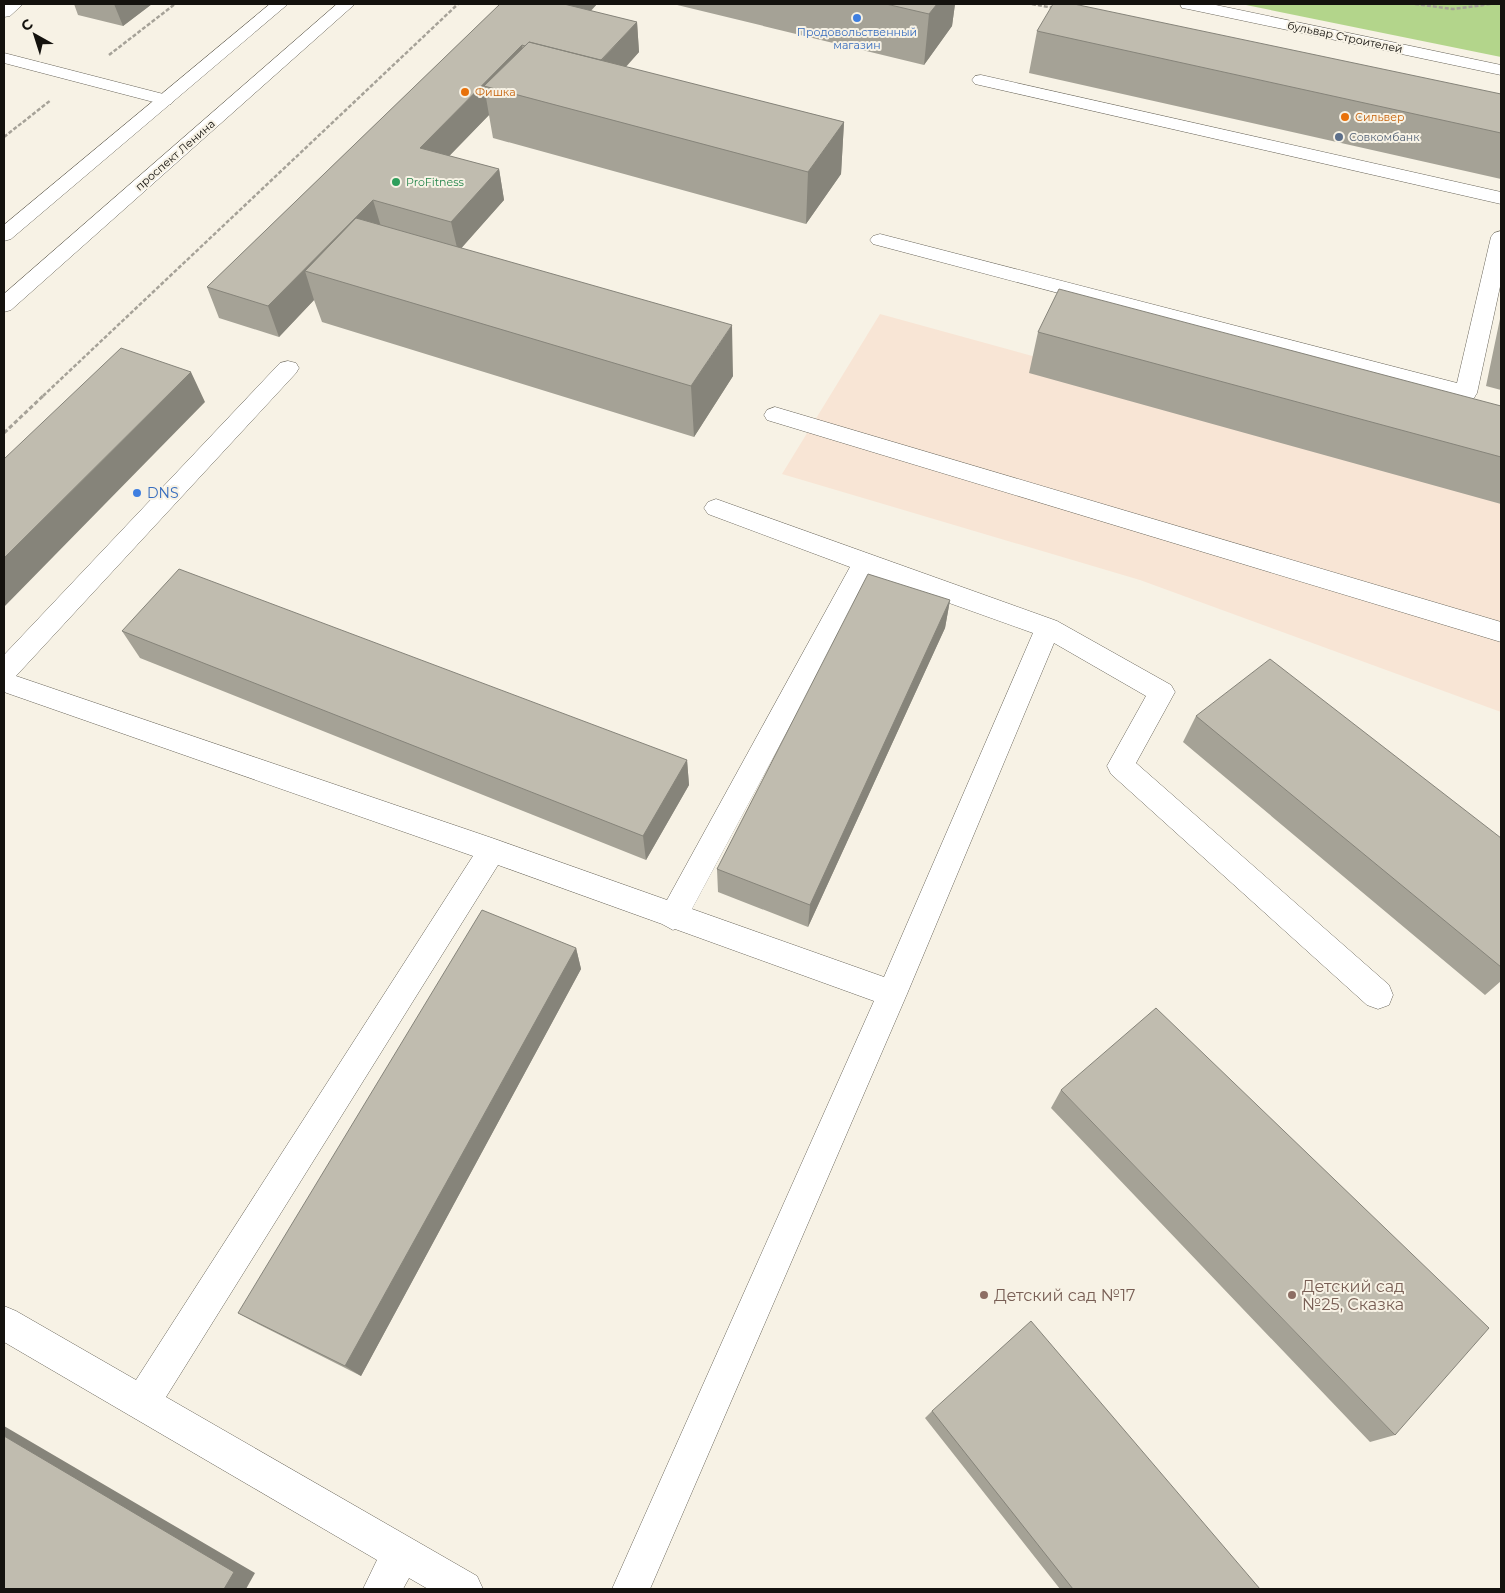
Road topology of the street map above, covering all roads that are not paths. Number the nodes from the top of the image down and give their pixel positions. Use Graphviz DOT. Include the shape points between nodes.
graph roads {
  1 [pos="14,4"];
  2 [pos="280,4"];
  3 [pos="347,4"];
  4 [pos="1188,4"];
  5 [pos="4,12"];
  6 [pos="4,58"];
  7 [pos="1501,70"];
  8 [pos="981,80"];
  9 [pos="165,100"];
  10 [pos="1501,198"];
  11 [pos="4,235"];
  12 [pos="1501,237"];
  13 [pos="880,240"];
  14 [pos="4,305"];
  15 [pos="288,368"];
  16 [pos="775,415"];
  17 [pos="716,508"];
  18 [pos="865,563"];
  19 [pos="1048,628"];
  20 [pos="1501,632"];
  21 [pos="4,672"];
  22 [pos="4,682"];
  23 [pos="492,850"];
  24 [pos="673,917"];
  25 [pos="892,994"];
  26 [pos="1378,995"];
  27 [pos="4,1323"];
  28 [pos="142,1403"];
  29 [pos="401,1554"];
  30 [pos="382,1589"];
  31 [pos="464,1589"];
  32 [pos="631,1589"];
  1 -- 5 [label="main road"];
  2 -- 9 [label="main road"];
  3 -- 14 [label="main road, проспект Ленина"];
  4 -- 7 [label="main road, бульвар Строителей"];
  6 -- 9 [label="main road"];
  8 -- 10 [label="main road"];
  9 -- 11 [label="main road"];
  12 -- 13 [label="main road" via="1466,393"];
  15 -- 21 [label="main road"];
  16 -- 20 [label="main road"];
  17 -- 18 [label="main road"];
  18 -- 19 [label="main road"];
  18 -- 24 [label="main road"];
  19 -- 25 [label="main road"];
  19 -- 26 [label="main road" via="1162,692 1121,766"];
  22 -- 23 [label="main road"];
  23 -- 24 [label="main road"];
  23 -- 28 [label="main road"];
  24 -- 25 [label="main road"];
  25 -- 32 [label="main road"];
  27 -- 28 [label="main road"];
  28 -- 29 [label="main road"];
  29 -- 30 [label="main road"];
  29 -- 31 [label="main road"];
}
